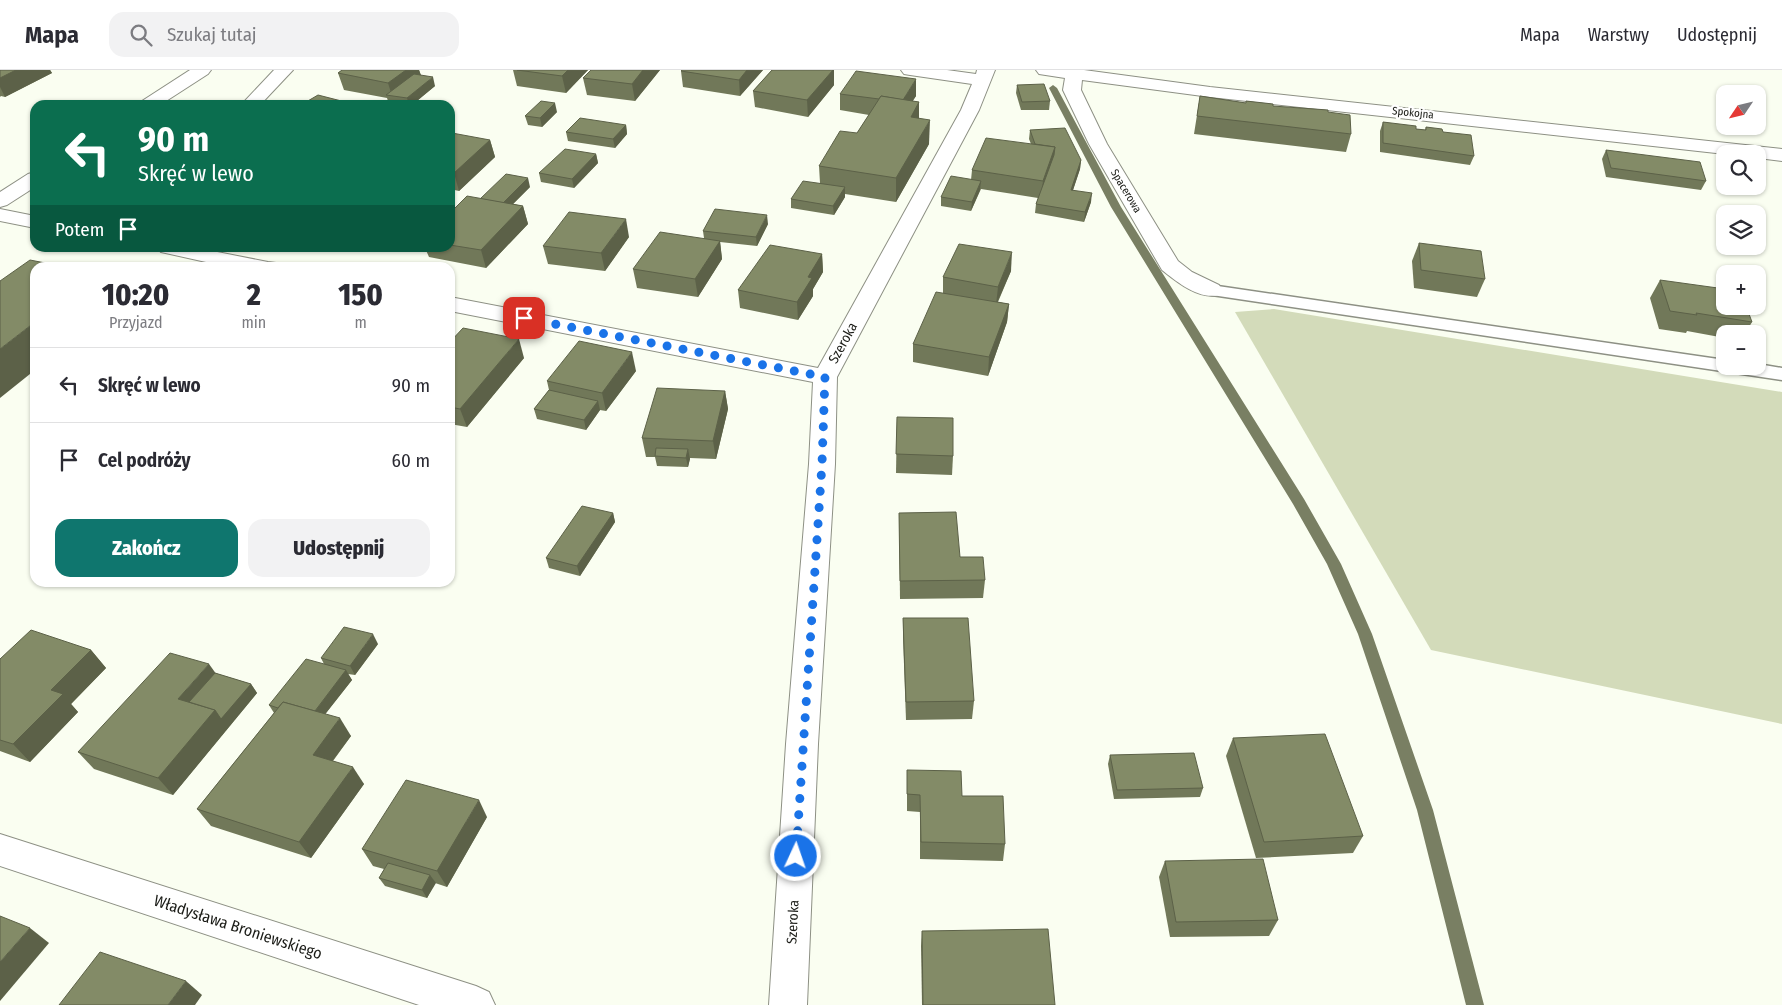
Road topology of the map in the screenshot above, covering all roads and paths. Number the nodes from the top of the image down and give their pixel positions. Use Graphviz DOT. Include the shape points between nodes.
graph roads {
  1 [pos="202,70"];
  2 [pos="284,70"];
  3 [pos="910,70"];
  4 [pos="1045,70"];
  5 [pos="1073,72"];
  6 [pos="983,75"];
  7 [pos="156,100"];
  8 [pos="255,100"];
  9 [pos="1782,156"];
  10 [pos="30,181"];
  11 [pos="0,201"];
  12 [pos="0,215"];
  13 [pos="30,221"];
  14 [pos="188,252"];
  15 [pos="238,262"];
  16 [pos="1211,290"];
  17 [pos="455,305"];
  18 [pos="1716,365"];
  19 [pos="1766,372"];
  20 [pos="1782,374"];
  21 [pos="825,377"];
  22 [pos="0,850"];
  23 [pos="476,1005"];
  24 [pos="788,1005"];
  1 -- 7 [label="street"];
  2 -- 8 [label="street"];
  3 -- 6 [label="street"];
  4 -- 5 [label="street, Spokojna"];
  5 -- 9 [label="street, Spokojna" via="1220,93"];
  5 -- 16 [label="street, Spacerowa" via="1072,90 1098,144 1170,265 1184,277"];
  6 -- 21 [label="street, Szeroka" via="970,110"];
  10 -- 11 [label="street"];
  12 -- 13 [label="street"];
  14 -- 15 [label="street"];
  16 -- 18 [label="lane"];
  17 -- 21 [label="street"];
  19 -- 20 [label="lane"];
  21 -- 24 [label="street, Szeroka"];
  22 -- 23 [label="street, Władysława Broniewskiego"];
}
